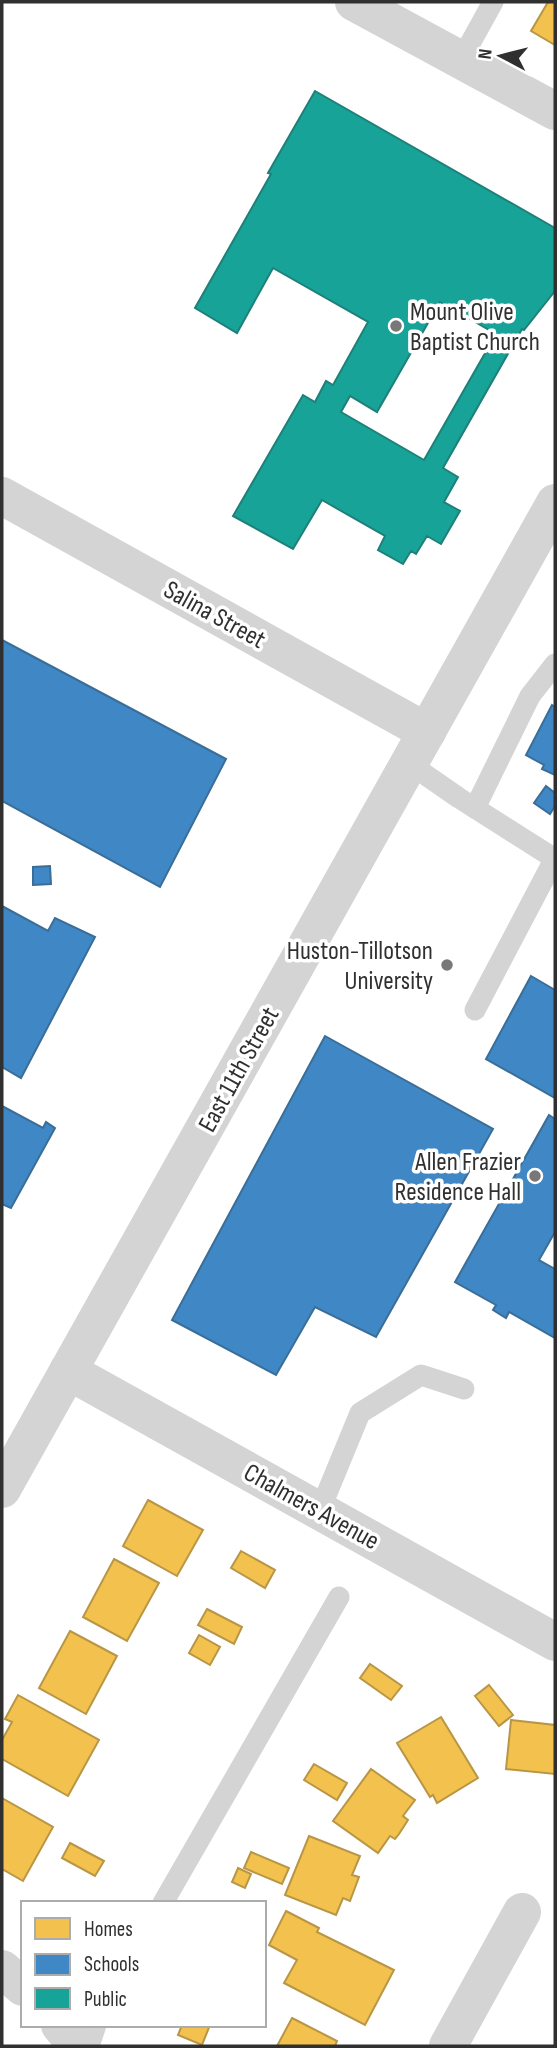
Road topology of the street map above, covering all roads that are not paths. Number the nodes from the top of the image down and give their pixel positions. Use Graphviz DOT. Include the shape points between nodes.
graph roads {
  1 [pos="354,2"];
  2 [pos="493,2"];
  3 [pos="461,60"];
  4 [pos="555,111"];
  5 [pos="2,496"];
  6 [pos="555,503"];
  7 [pos="555,664"];
  8 [pos="419,748"];
  9 [pos="475,808"];
  10 [pos="555,859"];
  11 [pos="475,1010"];
  12 [pos="68,1371"];
  13 [pos="464,1389"];
  14 [pos="2,1489"];
  15 [pos="320,1510"];
  16 [pos="339,1597"];
  17 [pos="555,1642"];
  18 [pos="164,1901"];
  19 [pos="522,1913"];
  20 [pos="2,1969"];
  21 [pos="21,1985"];
  22 [pos="62,2027"];
  23 [pos="95,2027"];
  24 [pos="77,2046"];
  25 [pos="89,2046"];
  26 [pos="448,2046"];
  1 -- 3 [label="street"];
  2 -- 3 [label="lane"];
  3 -- 4 [label="street"];
  5 -- 8 [label="street, Salina Street"];
  6 -- 8 [label="street, East 11th Street"];
  7 -- 9 [label="lane" via="530,696"];
  8 -- 9 [label="lane"];
  8 -- 12 [label="street, East 11th Street"];
  9 -- 10 [label="lane"];
  10 -- 11 [label="lane"];
  12 -- 14 [label="street, East 11th Street"];
  12 -- 15 [label="street, Chalmers Avenue"];
  13 -- 15 [label="lane" via="421,1376 360,1413"];
  15 -- 17 [label="street, Chalmers Avenue"];
  16 -- 18 [label="lane"];
  19 -- 26 [label="street"];
  20 -- 21 [label="street"];
  22 -- 24 [label="street"];
  23 -- 25 [label="lane"];
}
